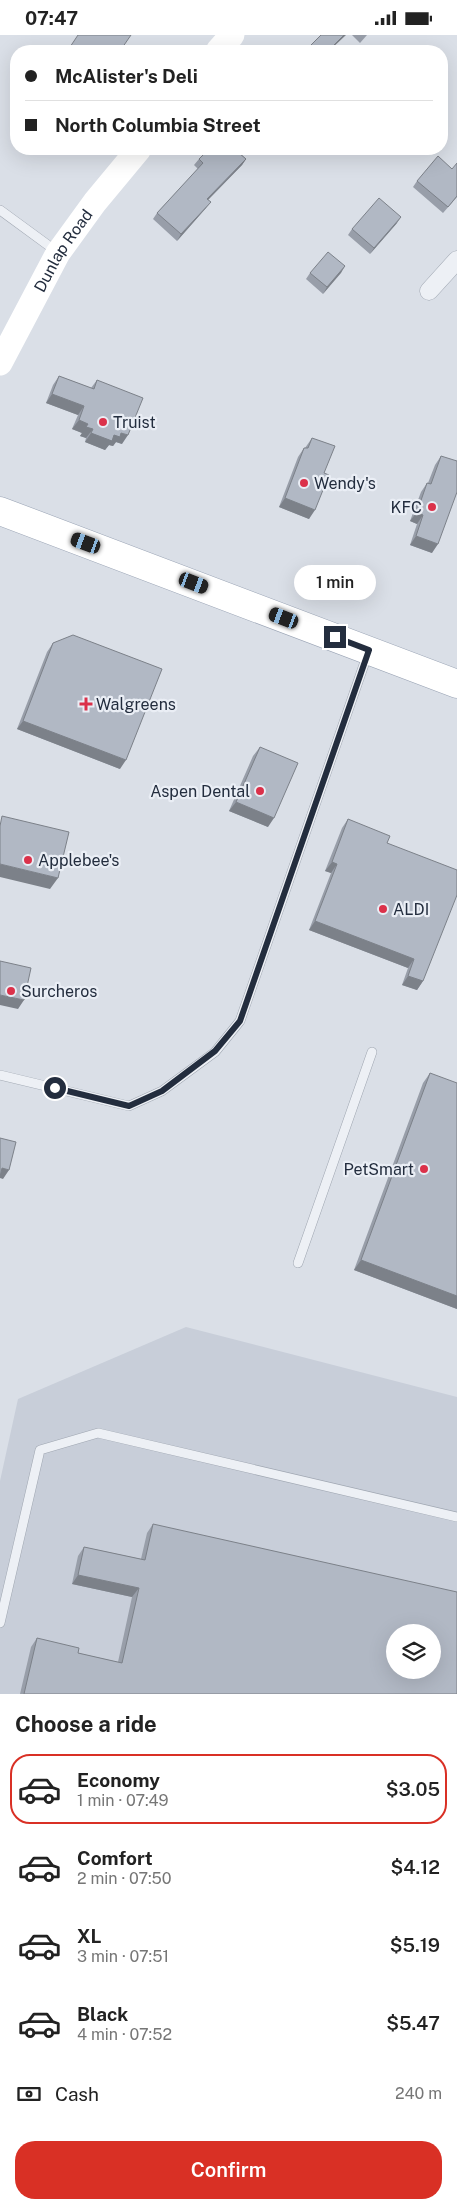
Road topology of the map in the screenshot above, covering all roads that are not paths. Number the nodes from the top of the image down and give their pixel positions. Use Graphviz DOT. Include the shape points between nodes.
graph roads {
  1 [pos="232,35"];
  2 [pos="223,45"];
  3 [pos="134,155"];
  4 [pos="0,210"];
  5 [pos="58,253"];
  6 [pos="457,260"];
  7 [pos="429,291"];
  8 [pos="0,363"];
  9 [pos="0,511"];
  10 [pos="369,650"];
  11 [pos="457,684"];
  12 [pos="372,1052"];
  13 [pos="0,1075"];
  14 [pos="298,1263"];
  15 [pos="457,1517"];
  16 [pos="0,1623"];
  1 -- 2 [label="main road"];
  3 -- 5 [label="main road, Dunlap Road"];
  4 -- 5 [label="lane"];
  5 -- 8 [label="main road, Dunlap Road"];
  6 -- 7 [label="street"];
  9 -- 10 [label="main road"];
  10 -- 11 [label="main road"];
  10 -- 13 [label="lane" via="240,1021 215,1051 162,1091 129,1106"];
  12 -- 14 [label="lane"];
  15 -- 16 [label="lane" via="98,1433 40,1450"];
}
